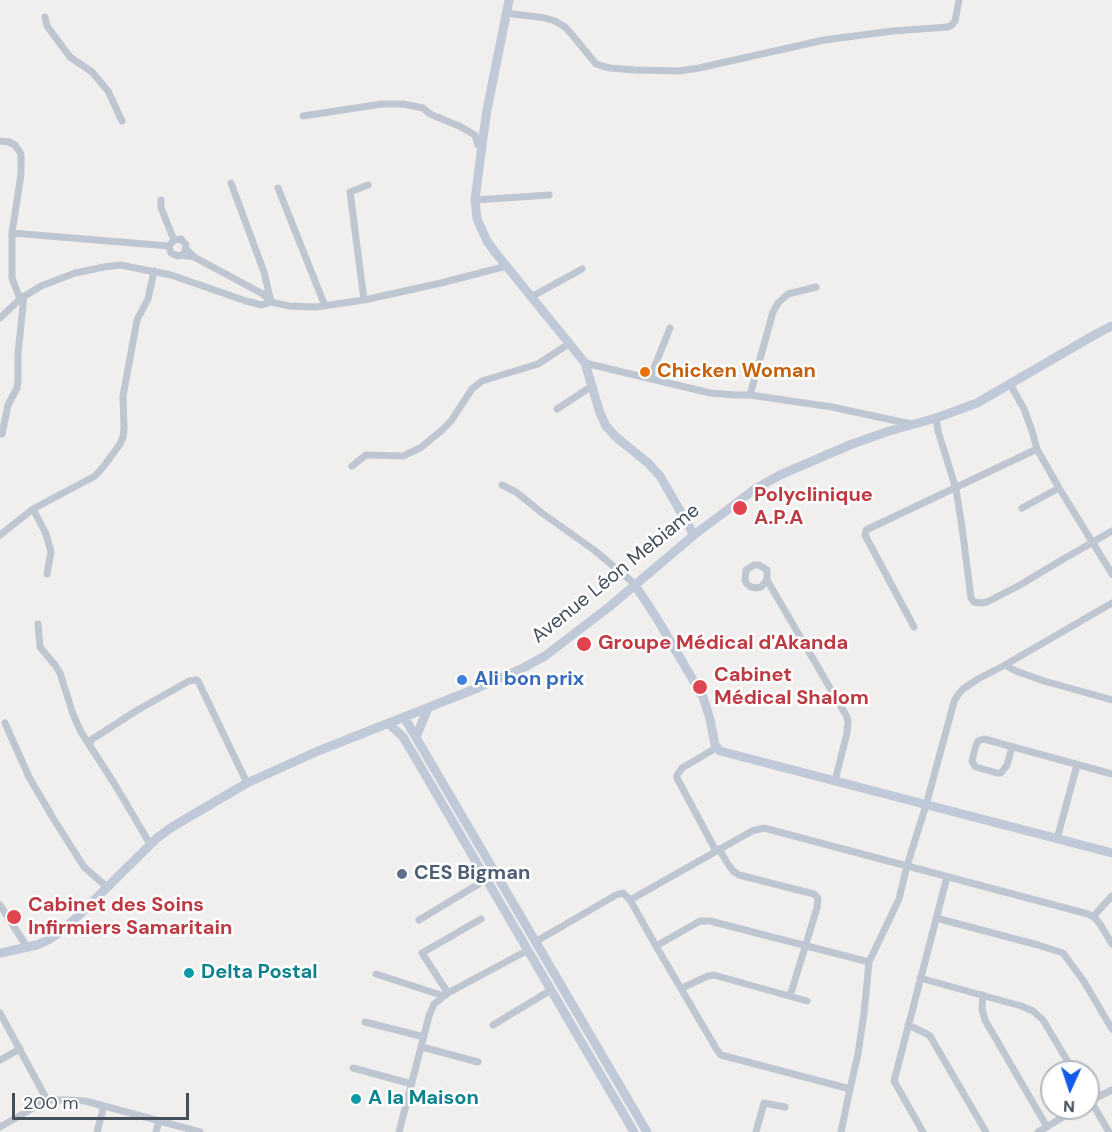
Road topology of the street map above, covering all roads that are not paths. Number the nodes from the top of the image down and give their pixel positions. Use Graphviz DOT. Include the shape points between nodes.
graph roads {
  1 [pos="509,0"];
  2 [pos="959,0"];
  3 [pos="506,13"];
  4 [pos="45,17"];
  5 [pos="303,116"];
  6 [pos="122,121"];
  7 [pos="0,141"];
  8 [pos="482,145"];
  9 [pos="231,183"];
  10 [pos="368,184"];
  11 [pos="278,188"];
  12 [pos="549,195"];
  13 [pos="160,200"];
  14 [pos="475,200"];
  15 [pos="12,233"];
  16 [pos="172,243"];
  17 [pos="184,252"];
  18 [pos="507,266"];
  19 [pos="582,269"];
  20 [pos="154,271"];
  21 [pos="816,287"];
  22 [pos="531,297"];
  23 [pos="22,298"];
  24 [pos="364,300"];
  25 [pos="272,302"];
  26 [pos="325,306"];
  27 [pos="0,318"];
  28 [pos="1112,326"];
  29 [pos="670,328"];
  30 [pos="570,343"];
  31 [pos="585,363"];
  32 [pos="650,378"];
  33 [pos="1010,384"];
  34 [pos="592,386"];
  35 [pos="750,395"];
  36 [pos="558,409"];
  37 [pos="936,418"];
  38 [pos="911,424"];
  39 [pos="0,434"];
  40 [pos="1037,449"];
  41 [pos="352,466"];
  42 [pos="502,485"];
  43 [pos="1059,488"];
  44 [pos="956,489"];
  45 [pos="1022,508"];
  46 [pos="33,509"];
  47 [pos="1112,531"];
  48 [pos="0,535"];
  49 [pos="694,535"];
  50 [pos="1093,541"];
  51 [pos="47,573"];
  52 [pos="1112,574"];
  53 [pos="767,580"];
  54 [pos="635,585"];
  55 [pos="1112,603"];
  56 [pos="38,624"];
  57 [pos="914,627"];
  58 [pos="1005,665"];
  59 [pos="1112,700"];
  60 [pos="428,708"];
  61 [pos="404,717"];
  62 [pos="5,723"];
  63 [pos="389,724"];
  64 [pos="416,737"];
  65 [pos="90,744"];
  66 [pos="1012,747"];
  67 [pos="716,748"];
  68 [pos="1077,765"];
  69 [pos="1112,774"];
  70 [pos="835,781"];
  71 [pos="247,783"];
  72 [pos="926,805"];
  73 [pos="1057,839"];
  74 [pos="150,844"];
  75 [pos="718,850"];
  76 [pos="1112,853"];
  77 [pos="908,866"];
  78 [pos="947,877"];
  79 [pos="487,879"];
  80 [pos="107,887"];
  81 [pos="1112,896"];
  82 [pos="630,900"];
  83 [pos="0,904"];
  84 [pos="1094,917"];
  85 [pos="936,918"];
  86 [pos="481,919"];
  87 [pos="419,920"];
  88 [pos="1112,944"];
  89 [pos="531,946"];
  90 [pos="656,946"];
  91 [pos="806,946"];
  92 [pos="27,947"];
  93 [pos="0,953"];
  94 [pos="869,962"];
  95 [pos="376,975"];
  96 [pos="920,978"];
  97 [pos="682,988"];
  98 [pos="551,990"];
  99 [pos="446,994"];
  100 [pos="983,995"];
  101 [pos="790,996"];
  102 [pos="807,1001"];
  103 [pos="0,1013"];
  104 [pos="365,1022"];
  105 [pos="493,1025"];
  106 [pos="908,1025"];
  107 [pos="1112,1029"];
  108 [pos="424,1037"];
  109 [pos="422,1047"];
  110 [pos="20,1049"];
  111 [pos="0,1060"];
  112 [pos="1067,1060"];
  113 [pos="478,1062"];
  114 [pos="353,1068"];
  115 [pos="412,1084"];
  116 [pos="850,1089"];
  117 [pos="47,1100"];
  118 [pos="104,1106"];
  119 [pos="785,1107"];
  120 [pos="1100,1117"];
  121 [pos="1058,1120"];
  122 [pos="159,1121"];
  123 [pos="0,1127"];
  124 [pos="1047,1127"];
  125 [pos="97,1132"];
  126 [pos="156,1132"];
  127 [pos="200,1132"];
  128 [pos="399,1132"];
  129 [pos="634,1132"];
  130 [pos="647,1132"];
  131 [pos="756,1132"];
  132 [pos="841,1132"];
  133 [pos="923,1132"];
  134 [pos="986,1132"];
  135 [pos="1038,1132"];
  136 [pos="1109,1132"];
  1 -- 3 [label="street"];
  2 -- 3 [label="street" via="955,21 948,27 824,40 679,71 596,64 565,27 555,21"];
  3 -- 8 [label="street"];
  4 -- 6 [label="street" via="47,26 70,57 92,72 108,91"];
  5 -- 8 [label="street" via="403,104 423,108 459,126 475,135 478,145"];
  7 -- 15 [label="street" via="15,145 21,154"];
  8 -- 14 [label="street"];
  9 -- 25 [label="street"];
  10 -- 24 [label="street" via="350,192"];
  11 -- 26 [label="street"];
  12 -- 14 [label="street"];
  13 -- 16 [label="street"];
  14 -- 18 [label="street" via="481,229"];
  15 -- 16 [label="street"];
  15 -- 23 [label="street" via="12,278"];
  16 -- 17 [label="street" via="174,255"];
  16 -- 17 [label="street" via="181,239 186,245"];
  17 -- 25 [label="street"];
  18 -- 22 [label="street"];
  18 -- 24 [label="street"];
  19 -- 22 [label="street"];
  20 -- 23 [label="street" via="120,265 104,267 48,283"];
  20 -- 25 [label="street" via="246,301 262,305"];
  20 -- 46 [label="street" via="148,299 137,320 123,396 124,429 120,444 95,476"];
  21 -- 35 [label="street" via="788,294 778,303"];
  22 -- 30 [label="street"];
  23 -- 27 [label="street"];
  23 -- 39 [label="street" via="17,388"];
  24 -- 26 [label="street"];
  25 -- 26 [label="street"];
  28 -- 33 [label="street, Avenue Léon Mebiame"];
  29 -- 32 [label="street"];
  30 -- 31 [label="street"];
  30 -- 41 [label="street" via="538,364 482,381 472,389 451,421 420,448 403,456 366,455"];
  31 -- 32 [label="street"];
  31 -- 34 [label="street"];
  32 -- 35 [label="street" via="710,393"];
  33 -- 37 [label="street, Avenue Léon Mebiame" via="977,403"];
  33 -- 40 [label="street"];
  34 -- 36 [label="street"];
  34 -- 49 [label="street" via="606,426 660,476"];
  35 -- 38 [label="street"];
  37 -- 38 [label="street, Avenue Léon Mebiame"];
  37 -- 44 [label="street"];
  38 -- 49 [label="street, Avenue Léon Mebiame" via="852,444 772,479"];
  40 -- 43 [label="street"];
  40 -- 44 [label="street"];
  42 -- 54 [label="street" via="594,550"];
  43 -- 45 [label="street"];
  43 -- 50 [label="street"];
  44 -- 50 [label="street" via="974,602 987,602"];
  44 -- 57 [label="street" via="868,529 865,535"];
  46 -- 48 [label="street"];
  46 -- 51 [label="street" via="51,552"];
  47 -- 50 [label="street"];
  49 -- 54 [label="street, Avenue Léon Mebiame"];
  50 -- 52 [label="street"];
  53 -- 70 [label="street" via="847,717"];
  54 -- 60 [label="street, Avenue Léon Mebiame" via="536,661"];
  54 -- 67 [label="street" via="703,697"];
  55 -- 58 [label="street"];
  56 -- 65 [label="street" via="40,647 60,674 73,714"];
  58 -- 59 [label="street" via="1044,681"];
  58 -- 72 [label="street" via="957,696"];
  60 -- 61 [label="street, Avenue Léon Mebiame"];
  60 -- 64 [label="street"];
  61 -- 63 [label="street, Avenue Léon Mebiame"];
  61 -- 64 [label="street"];
  62 -- 80 [label="street" via="53,818 84,867"];
  63 -- 71 [label="street, Avenue Léon Mebiame"];
  63 -- 79 [label="street" via="412,752"];
  64 -- 89 [label="street"];
  65 -- 71 [label="street" via="136,711 196,680"];
  65 -- 74 [label="street"];
  66 -- 66 [label="street" via="984,739 978,741 972,761 976,767 1001,773"];
  66 -- 68 [label="street"];
  67 -- 70 [label="street"];
  67 -- 75 [label="street" via="682,768 677,778"];
  68 -- 69 [label="street"];
  68 -- 73 [label="street"];
  70 -- 72 [label="street"];
  71 -- 74 [label="street, Avenue Léon Mebiame"];
  72 -- 73 [label="street"];
  72 -- 77 [label="street"];
  73 -- 76 [label="street"];
  74 -- 80 [label="street, Avenue Léon Mebiame"];
  75 -- 77 [label="street" via="764,828"];
  75 -- 82 [label="street"];
  75 -- 91 [label="street" via="739,875 817,895"];
  77 -- 78 [label="street"];
  77 -- 94 [label="street" via="897,907"];
  78 -- 84 [label="street"];
  78 -- 85 [label="street"];
  79 -- 87 [label="street"];
  79 -- 89 [label="street"];
  80 -- 92 [label="street, Avenue Léon Mebiame" via="59,933"];
  81 -- 84 [label="street"];
  82 -- 89 [label="street" via="623,893 616,894"];
  82 -- 90 [label="street"];
  83 -- 92 [label="street"];
  84 -- 88 [label="street"];
  85 -- 96 [label="street"];
  85 -- 107 [label="street" via="1063,954"];
  86 -- 99 [label="street" via="422,953"];
  89 -- 98 [label="street"];
  89 -- 99 [label="street"];
  89 -- 130 [label="street"];
  90 -- 91 [label="street" via="706,921"];
  90 -- 97 [label="street"];
  91 -- 94 [label="street"];
  91 -- 101 [label="street"];
  92 -- 93 [label="street, Avenue Léon Mebiame"];
  94 -- 116 [label="street"];
  95 -- 99 [label="street"];
  96 -- 100 [label="street"];
  96 -- 106 [label="street"];
  97 -- 101 [label="street" via="714,975"];
  97 -- 116 [label="street" via="722,1055"];
  98 -- 105 [label="street"];
  98 -- 129 [label="street"];
  99 -- 108 [label="street" via="431,1008"];
  100 -- 112 [label="street" via="1033,1011 1043,1020"];
  100 -- 124 [label="street" via="985,1020"];
  101 -- 102 [label="street"];
  103 -- 110 [label="street"];
  104 -- 108 [label="street"];
  106 -- 133 [label="street" via="894,1081"];
  106 -- 134 [label="street" via="930,1036"];
  108 -- 109 [label="street"];
  109 -- 113 [label="street"];
  109 -- 115 [label="street"];
  110 -- 111 [label="street"];
  110 -- 117 [label="street"];
  114 -- 115 [label="street"];
  115 -- 128 [label="street"];
  116 -- 132 [label="street"];
  117 -- 118 [label="street"];
  117 -- 123 [label="street"];
  118 -- 122 [label="street"];
  118 -- 125 [label="street"];
  119 -- 131 [label="street" via="764,1103"];
  120 -- 136 [label="street"];
  121 -- 124 [label="street"];
  122 -- 126 [label="street"];
  122 -- 127 [label="street"];
  124 -- 135 [label="street"];
}
